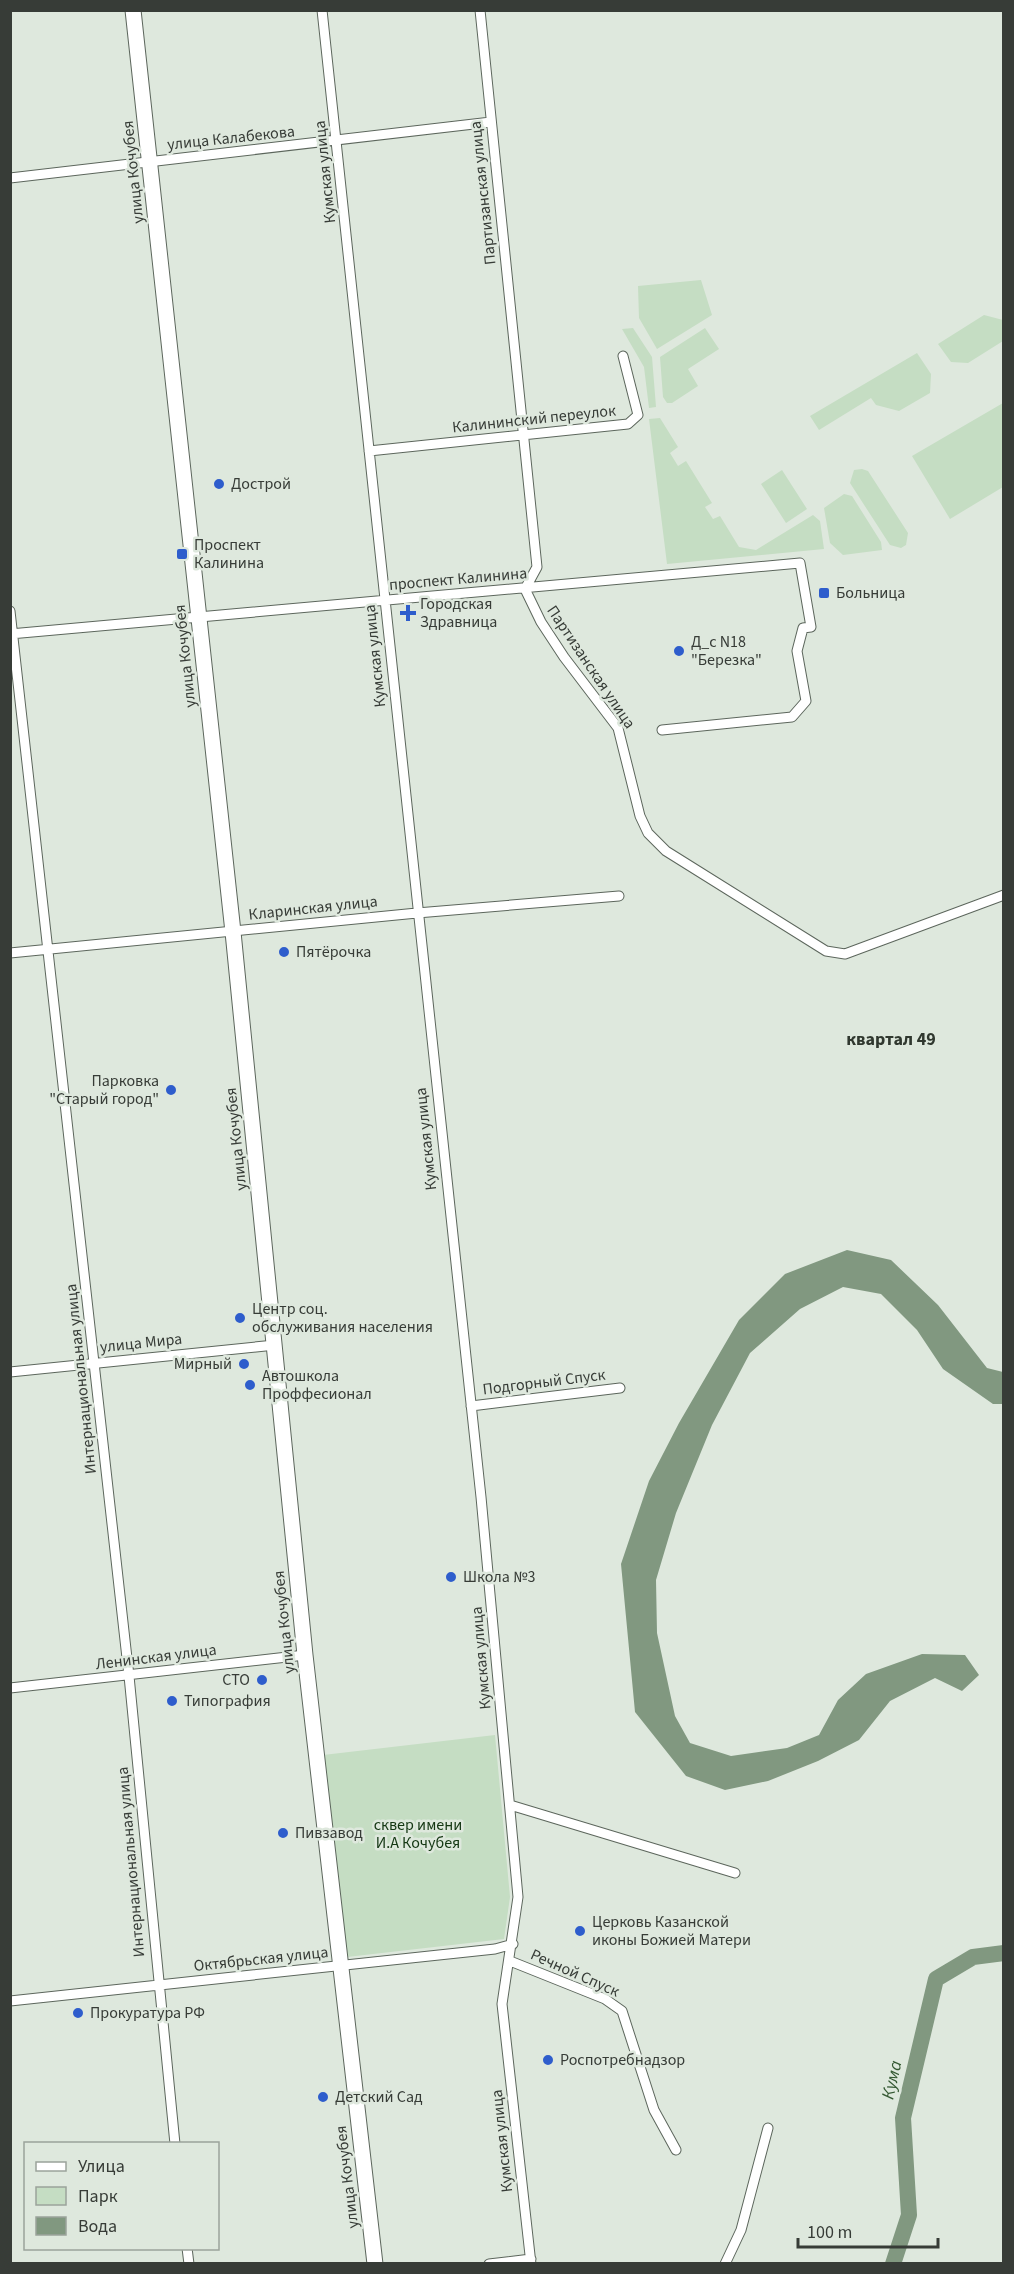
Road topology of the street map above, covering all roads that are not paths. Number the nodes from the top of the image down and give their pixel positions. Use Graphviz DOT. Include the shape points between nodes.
graph roads {
  1 [pos="133,10"];
  2 [pos="322,10"];
  3 [pos="480,10"];
  4 [pos="491,122"];
  5 [pos="337,141"];
  6 [pos="151,162"];
  7 [pos="10,178"];
  8 [pos="623,356"];
  9 [pos="521,436"];
  10 [pos="369,451"];
  11 [pos="525,589"];
  12 [pos="385,601"];
  13 [pos="10,611"];
  14 [pos="200,618"];
  15 [pos="12,634"];
  16 [pos="662,730"];
  17 [pos="1004,895"];
  18 [pos="619,896"];
  19 [pos="417,913"];
  20 [pos="233,932"];
  21 [pos="49,949"];
  22 [pos="10,953"];
  23 [pos="275,1345"];
  24 [pos="94,1363"];
  25 [pos="10,1372"];
  26 [pos="620,1388"];
  27 [pos="471,1406"];
  28 [pos="305,1654"];
  29 [pos="129,1676"];
  30 [pos="10,1688"];
  31 [pos="510,1805"];
  32 [pos="735,1873"];
  33 [pos="513,1944"];
  34 [pos="510,1961"];
  35 [pos="341,1966"];
  36 [pos="157,1984"];
  37 [pos="10,2001"];
  38 [pos="768,2128"];
  39 [pos="175,2142"];
  40 [pos="676,2150"];
  41 [pos="531,2261"];
  42 [pos="375,2264"];
  43 [pos="489,2264"];
  44 [pos="725,2264"];
  1 -- 6 [label="main road, улица Кочубея"];
  2 -- 5 [label="street, Кумская улица"];
  3 -- 4 [label="street, Партизанская улица"];
  4 -- 5 [label="street, улица Калабекова"];
  4 -- 9 [label="street, Партизанская улица"];
  5 -- 6 [label="street, улица Калабекова"];
  5 -- 10 [label="street, Кумская улица"];
  6 -- 7 [label="street, улица Калабекова"];
  6 -- 14 [label="main road, улица Кочубея"];
  8 -- 9 [label="street, Калининский переулок" via="638,415 628,424"];
  9 -- 10 [label="street, Калининский переулок"];
  9 -- 11 [label="street, Партизанская улица" via="537,567"];
  10 -- 12 [label="street, Кумская улица"];
  11 -- 12 [label="street, проспект Калинина"];
  11 -- 16 [label="street, проспект Калинина" via="800,563 811,627 803,628 797,651 806,701 792,717"];
  11 -- 17 [label="street, Партизанская улица" via="564,657 618,728 640,816 648,833 666,851 826,951 845,954"];
  12 -- 14 [label="street, проспект Калинина"];
  12 -- 19 [label="street, Кумская улица"];
  13 -- 15 [label="street, Интернациональная улица"];
  14 -- 15 [label="street, проспект Калинина"];
  14 -- 20 [label="main road, улица Кочубея"];
  15 -- 21 [label="street, Интернациональная улица"];
  18 -- 19 [label="street, Кларинская улица"];
  19 -- 20 [label="street, Кларинская улица"];
  19 -- 27 [label="street, Кумская улица"];
  20 -- 21 [label="street, Кларинская улица"];
  20 -- 23 [label="main road, улица Кочубея"];
  21 -- 22 [label="street, Кларинская улица"];
  21 -- 24 [label="street, Интернациональная улица"];
  23 -- 24 [label="street, улица Мира"];
  23 -- 28 [label="main road, улица Кочубея"];
  24 -- 25 [label="street, улица Мира"];
  24 -- 29 [label="street, Интернациональная улица"];
  26 -- 27 [label="street, Подгорный Спуск"];
  27 -- 31 [label="street, Кумская улица"];
  28 -- 29 [label="street, Ленинская улица"];
  28 -- 35 [label="main road, улица Кочубея"];
  29 -- 30 [label="street, Ленинская улица"];
  29 -- 36 [label="street, Интернациональная улица"];
  31 -- 32 [label="street"];
  31 -- 33 [label="street, Кумская улица" via="518,1898"];
  33 -- 34 [label="street, Кумская улица"];
  33 -- 35 [label="street, Октябрьская улица"];
  34 -- 40 [label="street, Речной Спуск" via="605,1999 622,2011 654,2110"];
  34 -- 41 [label="street, Кумская улица" via="502,2004"];
  35 -- 36 [label="street, Октябрьская улица"];
  35 -- 42 [label="main road, улица Кочубея"];
  36 -- 37 [label="street, Октябрьская улица"];
  36 -- 39 [label="street, Интернациональная улица"];
  38 -- 44 [label="street" via="741,2230"];
  41 -- 43 [label="street"];
}
